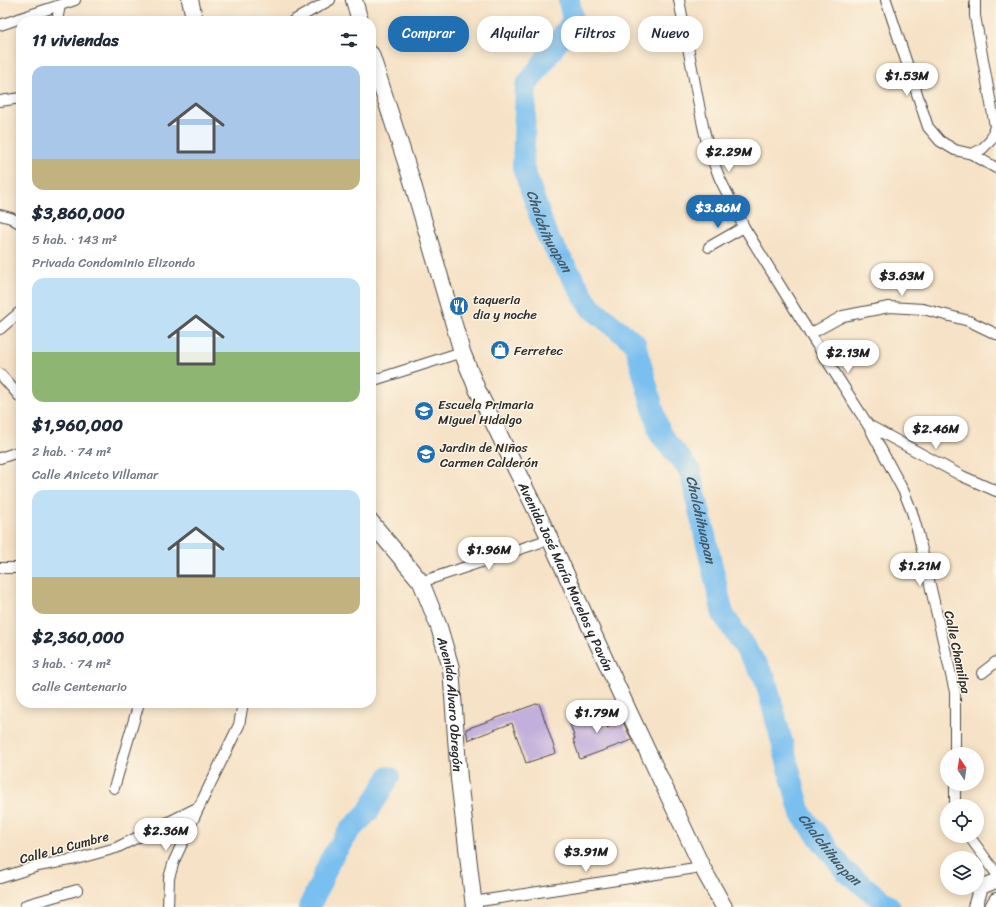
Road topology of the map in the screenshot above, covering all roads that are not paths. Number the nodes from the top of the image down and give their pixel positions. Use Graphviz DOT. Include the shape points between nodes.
graph roads {
  1 [pos="75,0"];
  2 [pos="190,0"];
  3 [pos="330,0"];
  4 [pos="354,0"];
  5 [pos="679,0"];
  6 [pos="886,0"];
  7 [pos="975,0"];
  8 [pos="60,5"];
  9 [pos="27,16"];
  10 [pos="58,16"];
  11 [pos="194,16"];
  12 [pos="302,16"];
  13 [pos="359,16"];
  14 [pos="16,20"];
  15 [pos="0,25"];
  16 [pos="376,69"];
  17 [pos="16,99"];
  18 [pos="0,101"];
  19 [pos="972,154"];
  20 [pos="996,168"];
  21 [pos="0,215"];
  22 [pos="16,221"];
  23 [pos="744,227"];
  24 [pos="709,247"];
  25 [pos="16,315"];
  26 [pos="0,329"];
  27 [pos="810,334"];
  28 [pos="996,334"];
  29 [pos="462,352"];
  30 [pos="0,374"];
  31 [pos="376,379"];
  32 [pos="16,392"];
  33 [pos="868,425"];
  34 [pos="16,453"];
  35 [pos="0,458"];
  36 [pos="996,491"];
  37 [pos="376,528"];
  38 [pos="550,540"];
  39 [pos="0,568"];
  40 [pos="16,568"];
  41 [pos="421,582"];
  42 [pos="996,662"];
  43 [pos="982,673"];
  44 [pos="138,708"];
  45 [pos="242,708"];
  46 [pos="955,747"];
  47 [pos="114,788"];
  48 [pos="199,807"];
  49 [pos="974,843"];
  50 [pos="702,867"];
  51 [pos="996,874"];
  52 [pos="0,878"];
  53 [pos="996,881"];
  54 [pos="77,890"];
  55 [pos="996,900"];
  56 [pos="473,904"];
  57 [pos="25,907"];
  58 [pos="168,907"];
  59 [pos="724,907"];
  60 [pos="975,907"];
  61 [pos="992,907"];
  1 -- 8 [label="street"];
  2 -- 11 [label="main road"];
  3 -- 12 [label="street"];
  4 -- 13 [label="main road"];
  5 -- 23 [label="street, Calle Chamilpa" via="709,151"];
  6 -- 19 [label="street" via="928,127 940,141 955,150"];
  7 -- 19 [label="street" via="975,16 995,126 991,140"];
  8 -- 9 [label="street"];
  8 -- 10 [label="street"];
  14 -- 15 [label="street"];
  16 -- 29 [label="main road, Avenida José María Morelos y Pavón"];
  17 -- 18 [label="street"];
  19 -- 20 [label="street"];
  21 -- 22 [label="street"];
  23 -- 24 [label="street"];
  23 -- 27 [label="street, Calle Chamilpa"];
  25 -- 26 [label="street"];
  27 -- 28 [label="street" via="843,316 889,307 923,309 969,321"];
  27 -- 33 [label="street, Calle Chamilpa"];
  29 -- 31 [label="street"];
  29 -- 38 [label="main road, Avenida José María Morelos y Pavón" via="477,389"];
  30 -- 32 [label="street"];
  33 -- 36 [label="street" via="962,476"];
  33 -- 46 [label="street, Calle Chamilpa" via="904,492 918,533 955,692"];
  34 -- 35 [label="street"];
  37 -- 41 [label="main road, Avenida Álvaro Obregón"];
  38 -- 41 [label="street"];
  38 -- 50 [label="main road, Avenida José María Morelos y Pavón"];
  39 -- 40 [label="street"];
  41 -- 56 [label="main road, Avenida Álvaro Obregón" via="440,627 451,668 459,779"];
  42 -- 43 [label="street"];
  44 -- 47 [label="street"];
  45 -- 48 [label="street" via="239,725"];
  48 -- 52 [label="street, Calle La Cumbre" via="116,848 38,866"];
  48 -- 58 [label="street" via="174,862"];
  49 -- 51 [label="street"];
  50 -- 56 [label="street"];
  50 -- 59 [label="main road, Avenida José María Morelos y Pavón"];
  53 -- 60 [label="street" via="980,887"];
  54 -- 57 [label="street"];
  55 -- 61 [label="street"];
}
